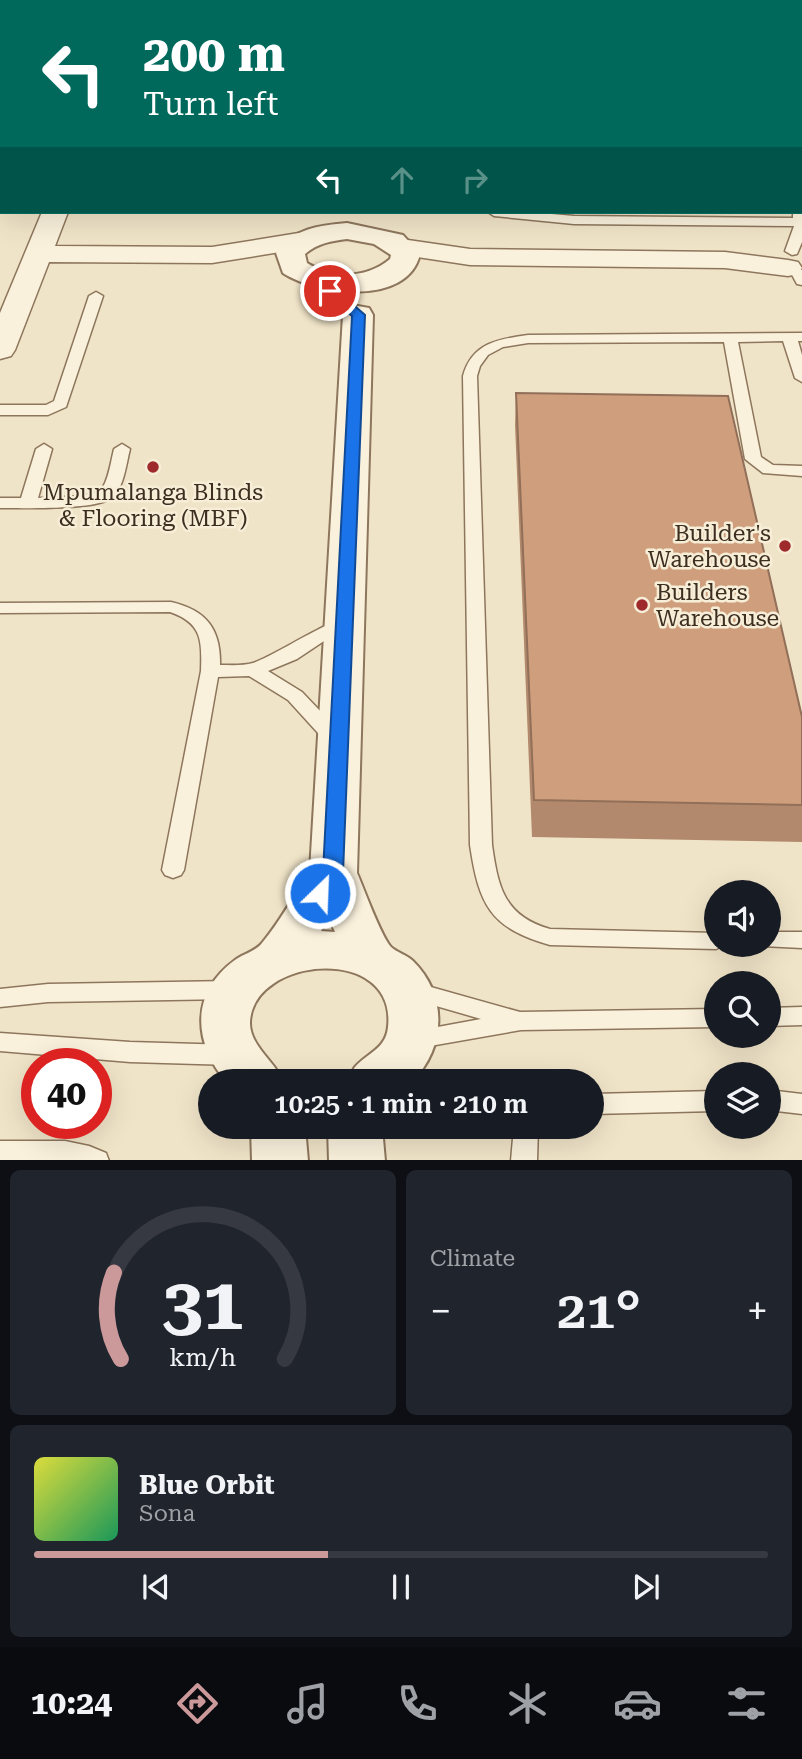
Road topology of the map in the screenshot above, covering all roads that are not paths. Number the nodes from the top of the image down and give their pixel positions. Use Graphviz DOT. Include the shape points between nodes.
graph roads {
  1 [pos="54,214"];
  2 [pos="348,214"];
  3 [pos="514,214"];
  4 [pos="317,236"];
  5 [pos="386,248"];
  6 [pos="797,249"];
  7 [pos="38,254"];
  8 [pos="212,255"];
  9 [pos="308,276"];
  10 [pos="96,296"];
  11 [pos="358,315"];
  12 [pos="795,337"];
  13 [pos="730,338"];
  14 [pos="0,349"];
  15 [pos="802,378"];
  16 [pos="0,410"];
  17 [pos="44,449"];
  18 [pos="122,449"];
  19 [pos="801,474"];
  20 [pos="28,502"];
  21 [pos="0,503"];
  22 [pos="0,608"];
  23 [pos="344,622"];
  24 [pos="253,670"];
  25 [pos="211,671"];
  26 [pos="339,744"];
  27 [pos="173,870"];
  28 [pos="333,873"];
  29 [pos="781,940"];
  30 [pos="802,940"];
  31 [pos="704,941"];
  32 [pos="280,956"];
  33 [pos="389,974"];
  34 [pos="235,990"];
  35 [pos="0,998"];
  36 [pos="781,1017"];
  37 [pos="802,1017"];
  38 [pos="704,1018"];
  39 [pos="521,1021"];
  40 [pos="412,1041"];
  41 [pos="0,1042"];
  42 [pos="245,1068"];
  43 [pos="391,1069"];
  44 [pos="704,1101"];
  45 [pos="781,1102"];
  46 [pos="604,1104"];
  47 [pos="802,1104"];
  48 [pos="279,1139"];
  49 [pos="356,1139"];
  50 [pos="525,1139"];
  51 [pos="0,1153"];
  52 [pos="97,1160"];
  53 [pos="280,1160"];
  54 [pos="357,1160"];
  55 [pos="524,1160"];
  1 -- 7 [label="street"];
  2 -- 4 [label="street"];
  3 -- 6 [label="lane"];
  4 -- 5 [label="street"];
  4 -- 8 [label="street"];
  4 -- 9 [label="street" via="290,253 289,260"];
  5 -- 6 [label="street" via="470,257 725,260"];
  5 -- 9 [label="street" via="351,283"];
  5 -- 11 [label="street"];
  7 -- 8 [label="street"];
  7 -- 14 [label="street"];
  8 -- 9 [label="street"];
  9 -- 11 [label="street"];
  10 -- 16 [label="lane" via="61,404 38,411"];
  11 -- 23 [label="street"];
  12 -- 13 [label="lane"];
  12 -- 15 [label="lane"];
  13 -- 19 [label="lane" via="754,458 769,470"];
  13 -- 31 [label="lane" via="528,338 480,354 472,360 470,376 481,845 496,904 507,920 527,932 551,937"];
  17 -- 20 [label="lane"];
  18 -- 20 [label="lane" via="113,487 104,496"];
  20 -- 21 [label="lane"];
  22 -- 25 [label="lane" via="149,605 184,611 200,620 211,638"];
  23 -- 24 [label="lane" via="301,649"];
  23 -- 26 [label="street"];
  24 -- 25 [label="lane"];
  24 -- 26 [label="lane" via="295,696"];
  25 -- 27 [label="lane"];
  26 -- 28 [label="street"];
  28 -- 32 [label="street"];
  28 -- 33 [label="street"];
  29 -- 30 [label="lane"];
  32 -- 33 [label="street" via="336,948"];
  32 -- 34 [label="street" via="255,970"];
  33 -- 39 [label="lane"];
  33 -- 40 [label="street" via="414,1005"];
  34 -- 35 [label="lane"];
  34 -- 42 [label="street" via="224,1022"];
  36 -- 37 [label="lane"];
  38 -- 39 [label="lane"];
  39 -- 40 [label="lane"];
  40 -- 43 [label="street"];
  41 -- 42 [label="lane" via="130,1052"];
  44 -- 46 [label="lane"];
  45 -- 47 [label="lane"];
  48 -- 53 [label="street"];
  49 -- 54 [label="street"];
  50 -- 55 [label="lane"];
  51 -- 52 [label="lane" via="69,1153"];
}
